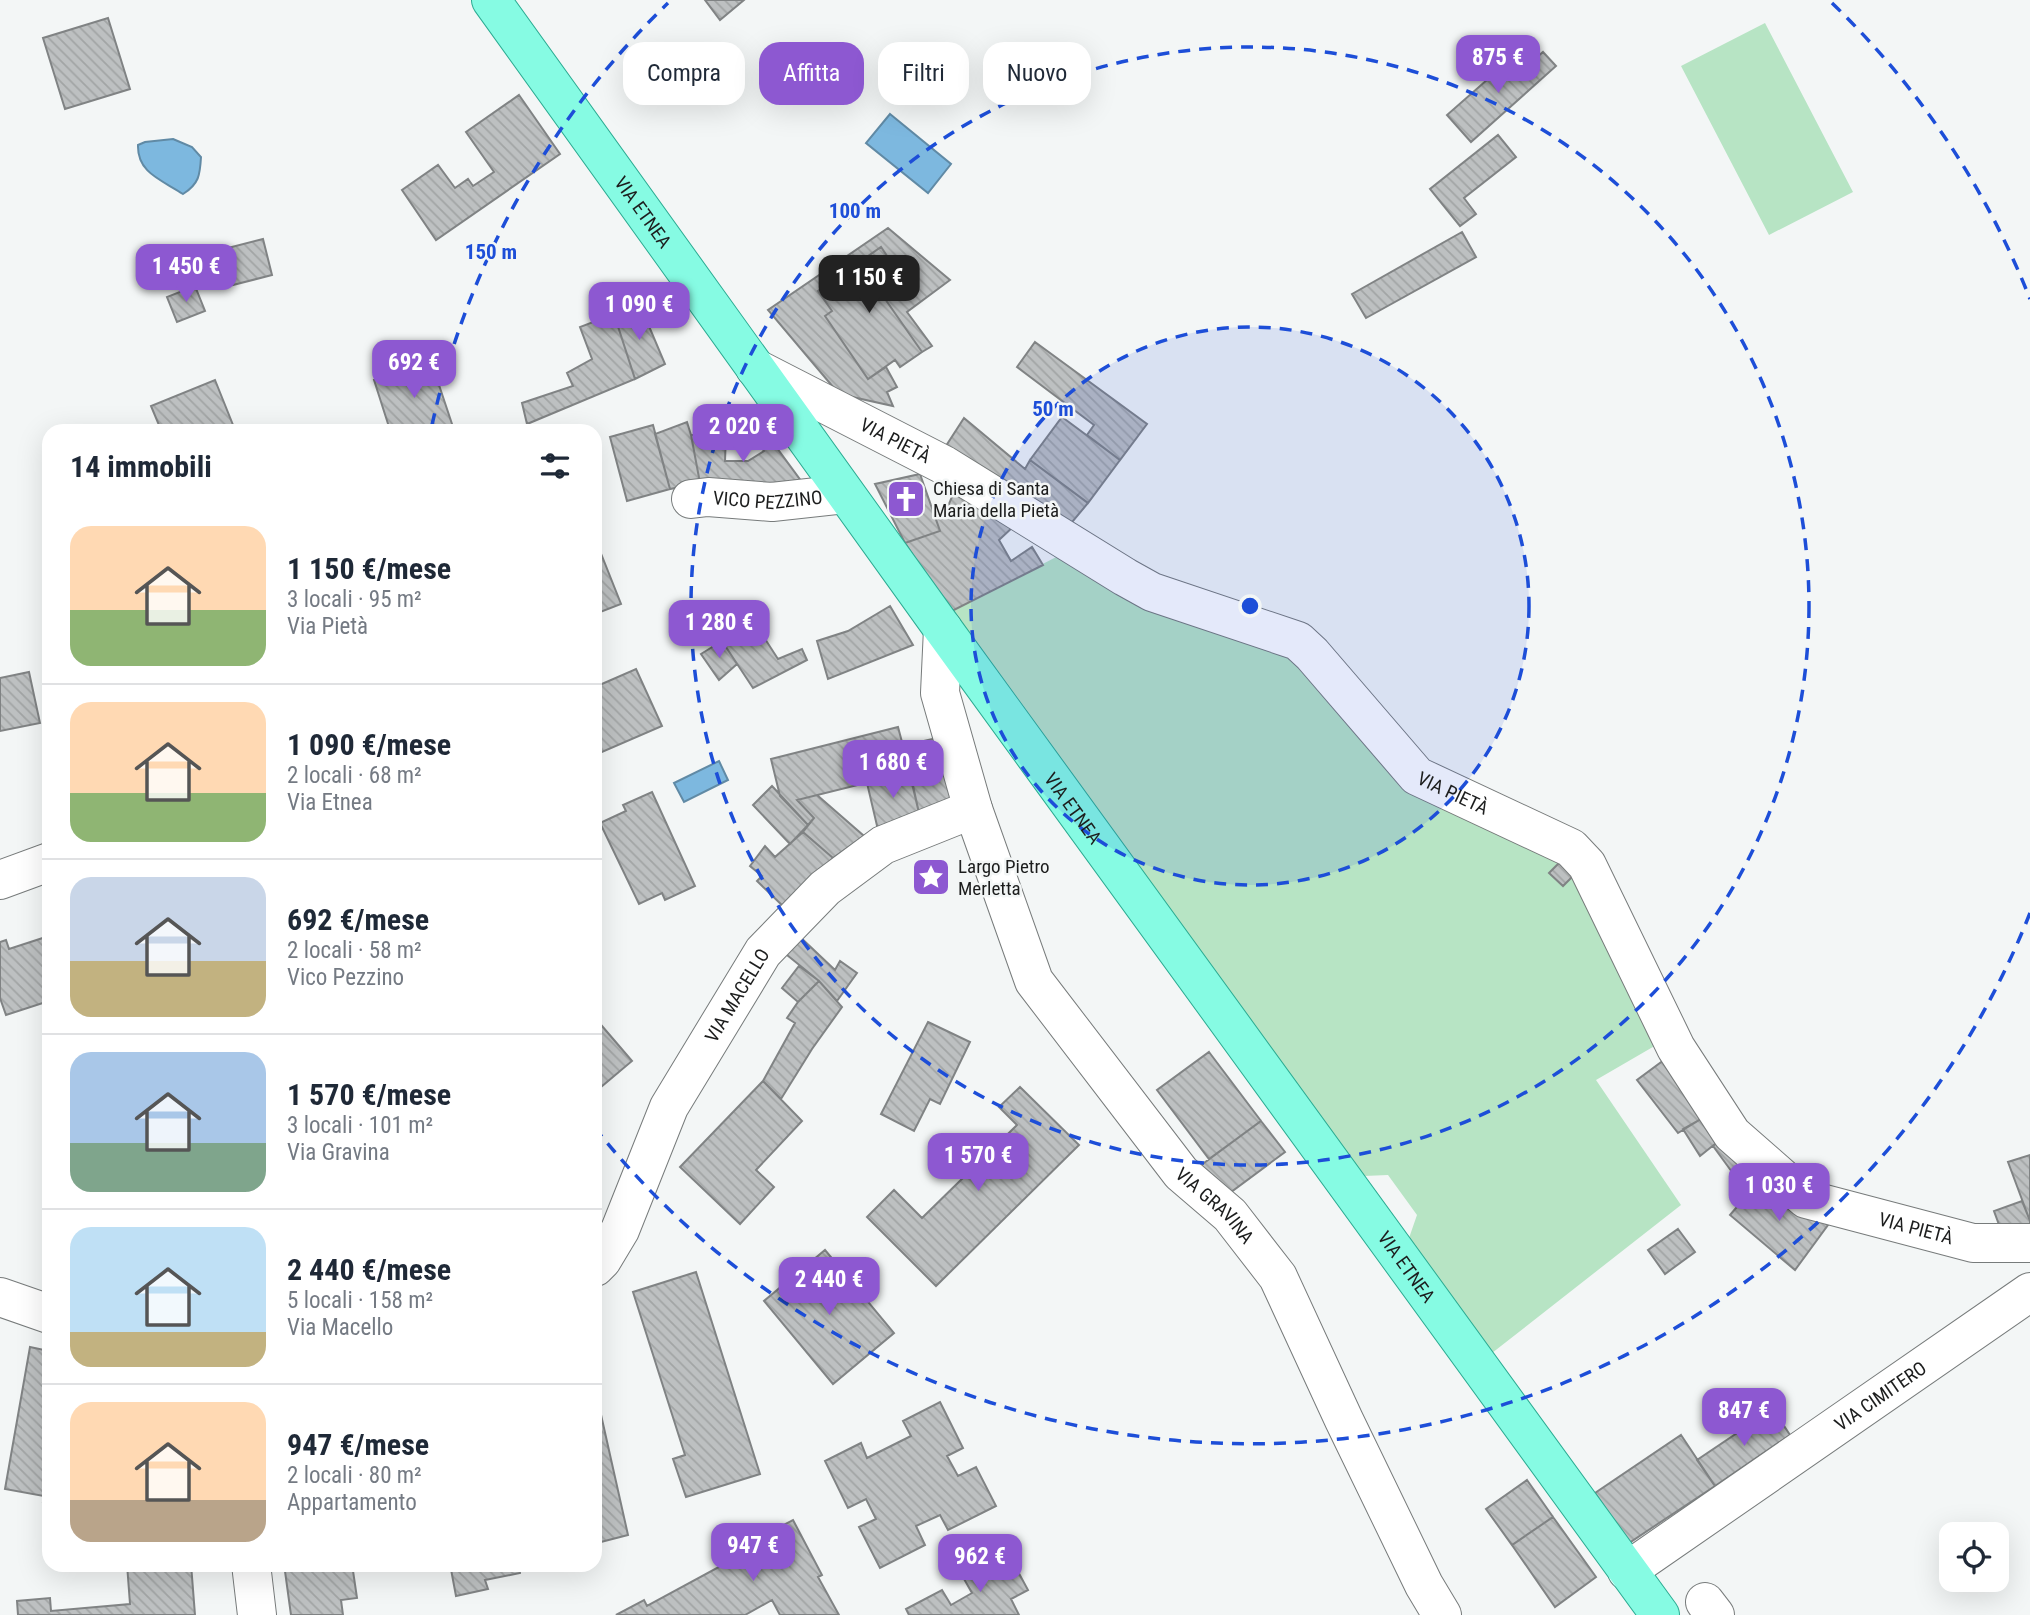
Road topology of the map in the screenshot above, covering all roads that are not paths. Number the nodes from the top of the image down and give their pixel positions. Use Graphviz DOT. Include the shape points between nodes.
graph roads {
  1 [pos="491,0"];
  2 [pos="755,368"];
  3 [pos="845,494"];
  4 [pos="691,499"];
  5 [pos="943,629"];
  6 [pos="973,809"];
  7 [pos="42,865"];
  8 [pos="0,880"];
  9 [pos="2030,1243"];
  10 [pos="602,1260"];
  11 [pos="2030,1292"];
  12 [pos="0,1297"];
  13 [pos="42,1312"];
  14 [pos="1627,1571"];
  15 [pos="252,1572"];
  16 [pos="257,1615"];
  17 [pos="1442,1615"];
  18 [pos="1660,1615"];
  1 -- 2 [label="main road, VIA ETNEA"];
  2 -- 3 [label="main road, VIA ETNEA"];
  2 -- 9 [label="street, VIA PIETÀ" via="944,465 1152,592 1298,641 1417,776 1571,848 1587,865 1676,1048 1732,1134 1807,1199 1973,1243"];
  3 -- 4 [label="street, VICO PEZZINO" via="772,502"];
  3 -- 5 [label="main road, VIA ETNEA"];
  5 -- 6 [label="street, VIA GRAVINA" via="940,693"];
  5 -- 14 [label="main road, VIA ETNEA"];
  6 -- 10 [label="street, VIA MACELLO" via="883,845 825,888 763,952 669,1107 620,1230"];
  6 -- 17 [label="street, VIA GRAVINA" via="1034,981 1181,1174 1230,1214 1278,1278"];
  7 -- 8 [label="street"];
  11 -- 14 [label="street, VIA CIMITERO"];
  12 -- 13 [label="street"];
  14 -- 18 [label="main road, VIA ETNEA"];
  15 -- 16 [label="street"];
}
